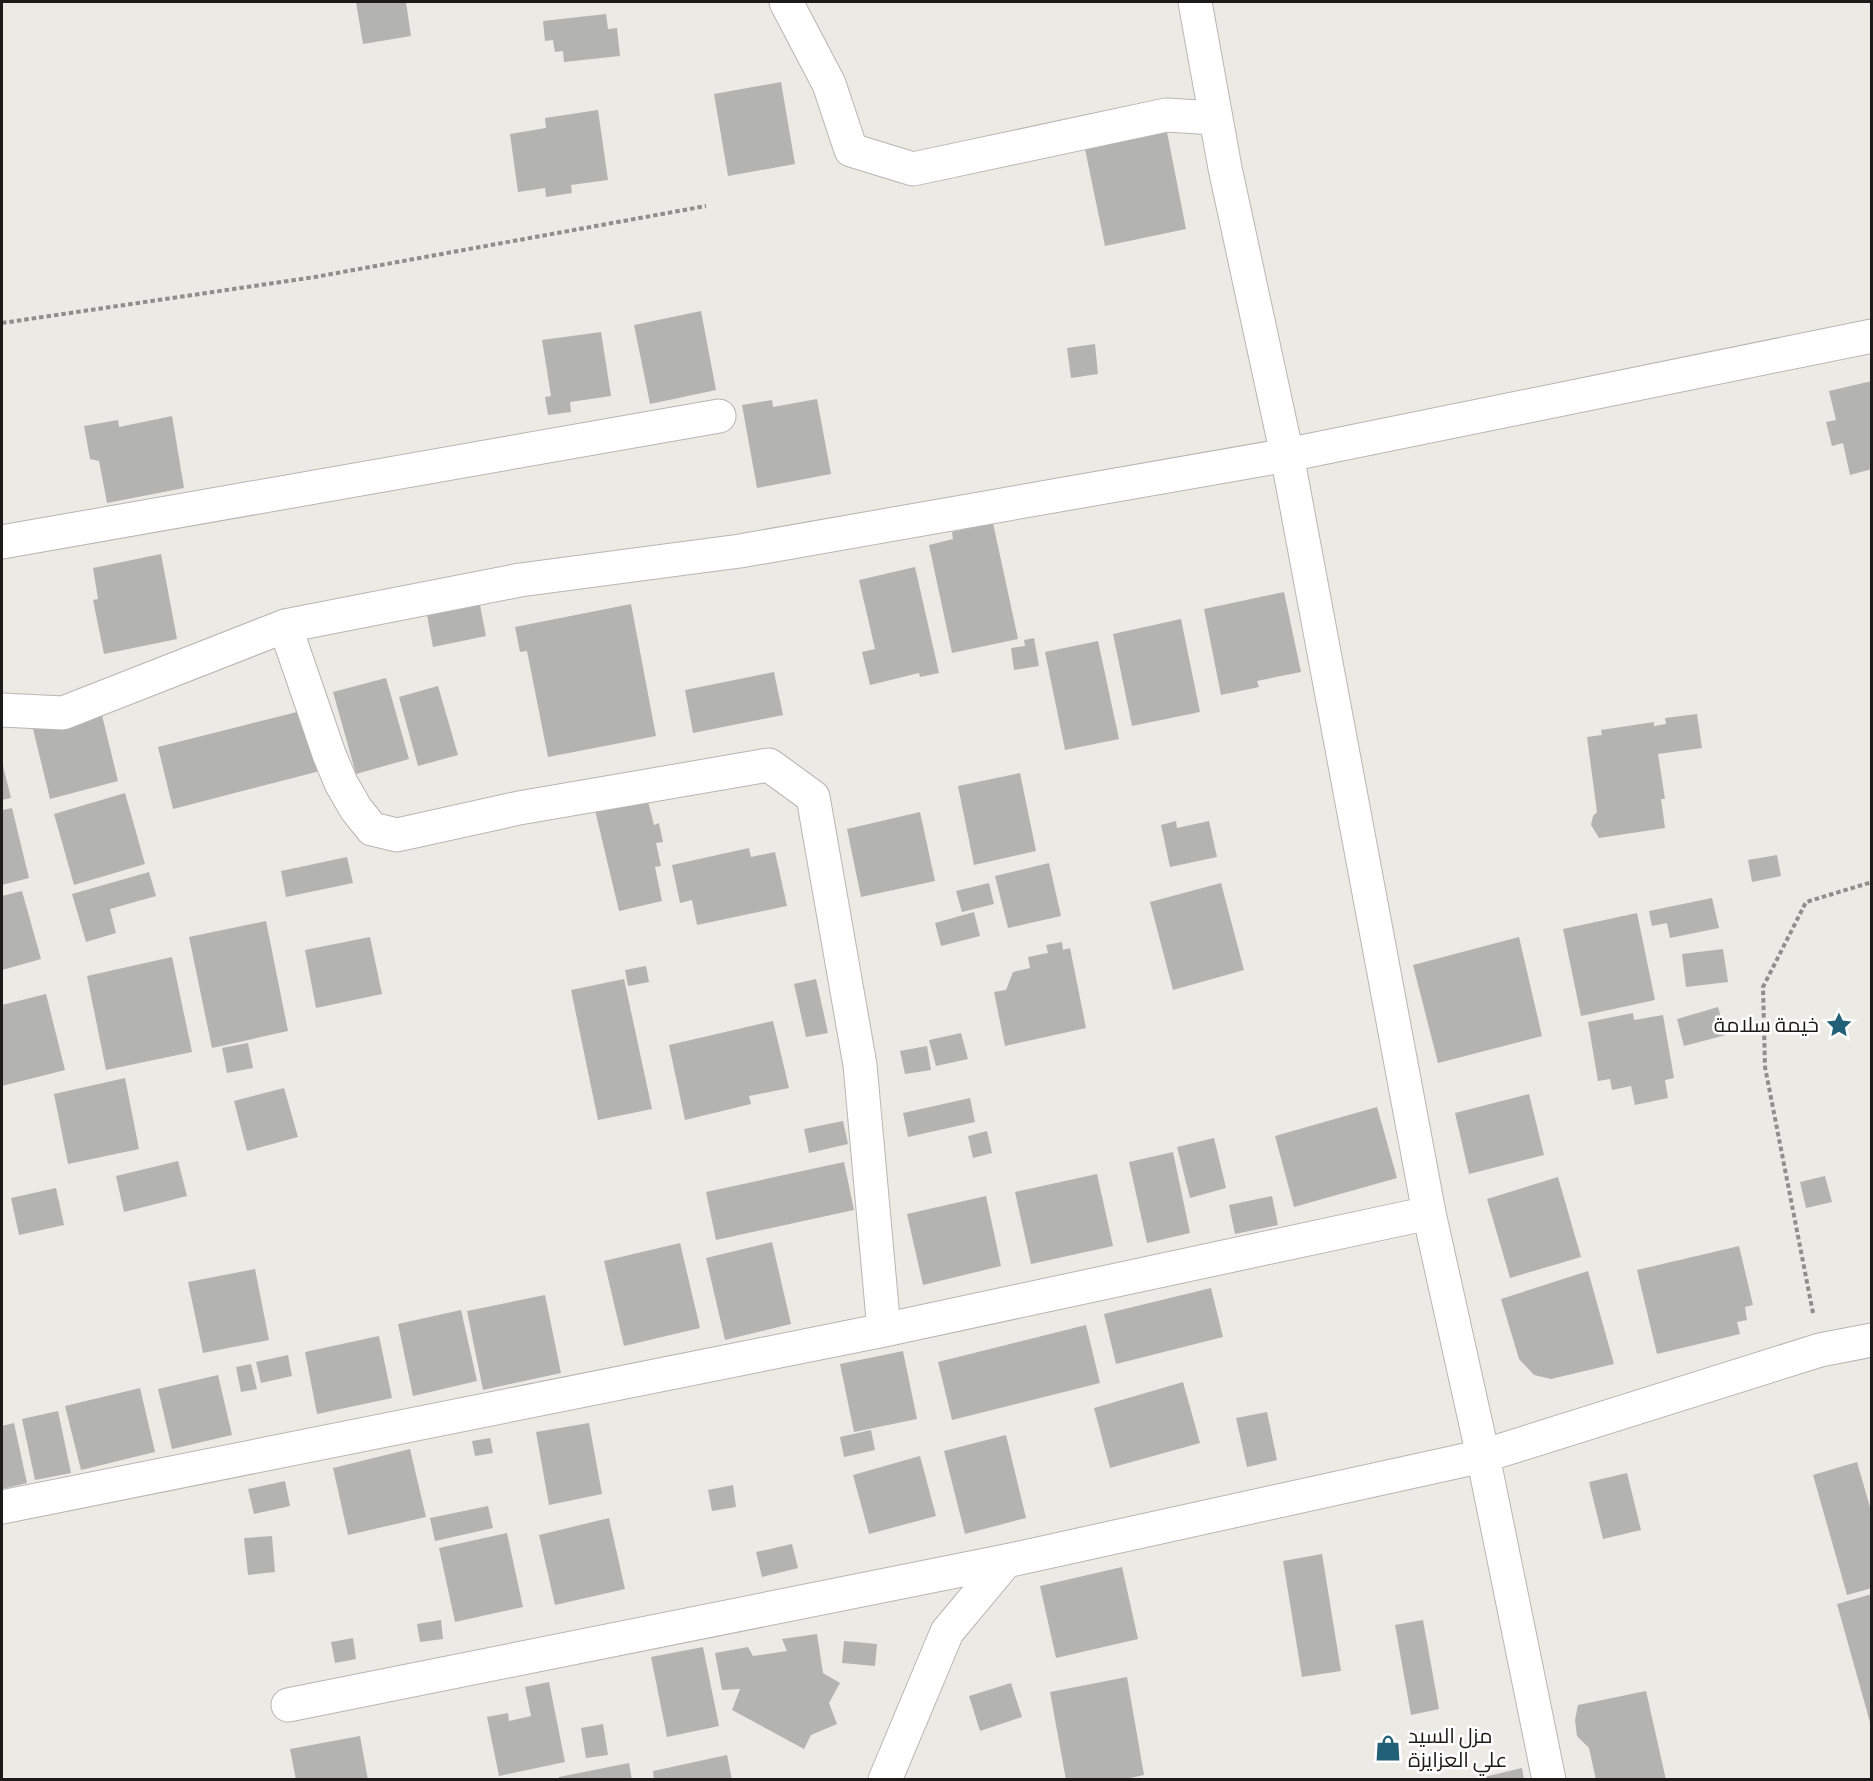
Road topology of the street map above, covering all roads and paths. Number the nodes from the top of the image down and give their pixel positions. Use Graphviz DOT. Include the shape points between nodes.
graph roads {
  1 [pos="786,2"];
  2 [pos="1195,2"];
  3 [pos="1216,118"];
  4 [pos="706,206"];
  5 [pos="2,323"];
  6 [pos="1872,336"];
  7 [pos="719,416"];
  8 [pos="1287,455"];
  9 [pos="2,542"];
  10 [pos="285,627"];
  11 [pos="2,710"];
  12 [pos="1872,882"];
  13 [pos="1429,1213"];
  14 [pos="884,1330"];
  15 [pos="1872,1340"];
  16 [pos="1820,1350"];
  17 [pos="1483,1456"];
  18 [pos="2,1507"];
  19 [pos="1006,1561"];
  20 [pos="288,1705"];
  21 [pos="885,1779"];
  22 [pos="1549,1779"];
  1 -- 3 [label="street" via="829,84 851,150 913,169 1166,115"];
  2 -- 3 [label="street"];
  3 -- 8 [label="street"];
  4 -- 5 [label="path" via="315,277"];
  6 -- 8 [label="street"];
  7 -- 9 [label="street"];
  8 -- 10 [label="street" via="740,551 520,580"];
  8 -- 13 [label="street"];
  10 -- 11 [label="street" via="63,713"];
  10 -- 14 [label="street" via="341,783 372,829 397,835 519,808 769,765 813,797 860,1065"];
  12 -- 16 [label="path" via="1806,903 1763,987 1765,1067"];
  13 -- 14 [label="street"];
  13 -- 17 [label="street"];
  14 -- 18 [label="street"];
  15 -- 16 [label="street"];
  16 -- 17 [label="street"];
  17 -- 19 [label="street"];
  17 -- 22 [label="street"];
  19 -- 20 [label="street"];
  19 -- 21 [label="street" via="947,1632"];
}
